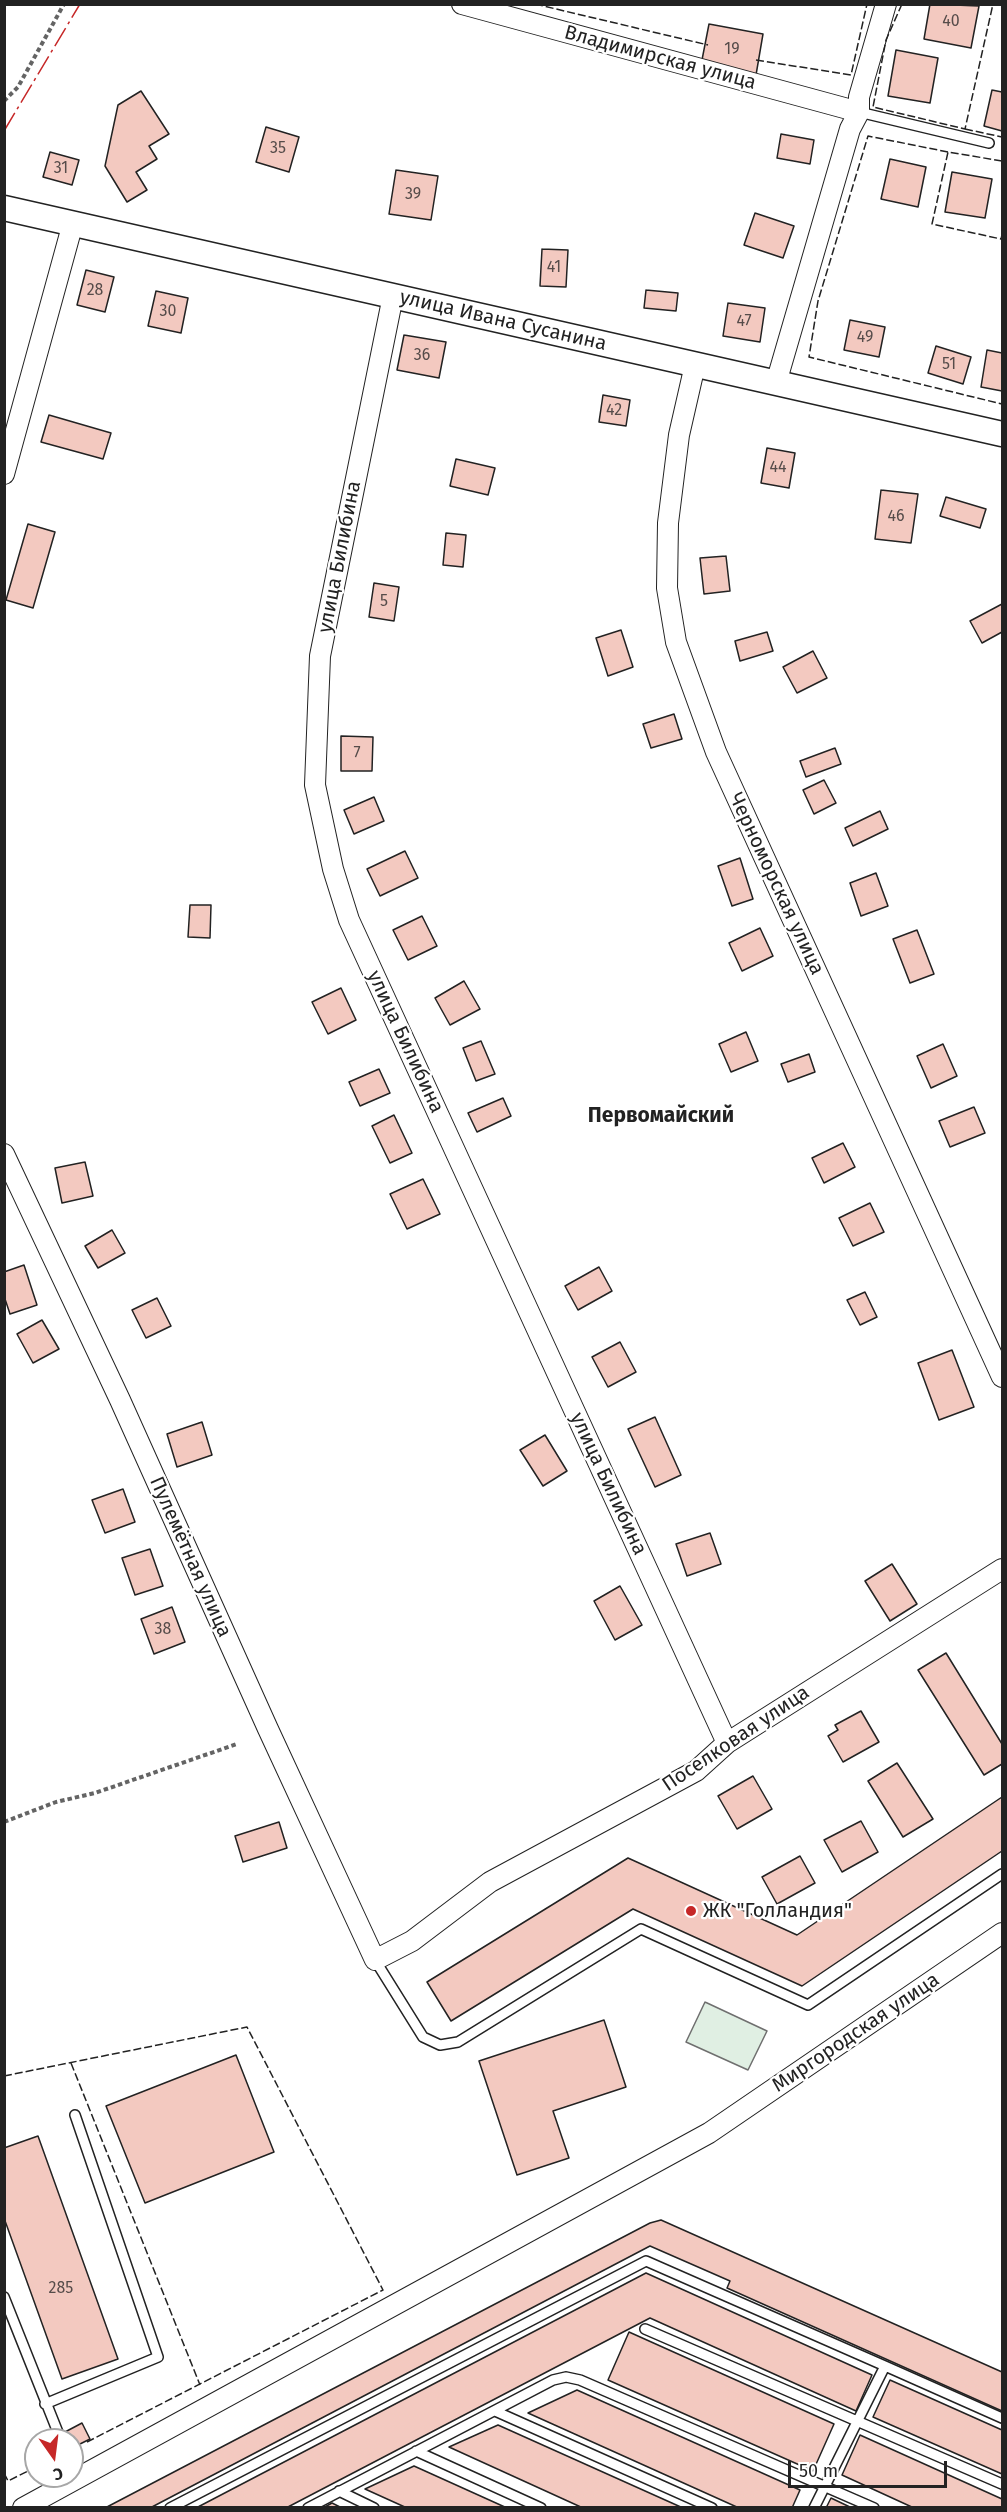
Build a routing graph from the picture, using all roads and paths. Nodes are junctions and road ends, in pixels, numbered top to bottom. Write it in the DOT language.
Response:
graph roads {
  1 [pos="64,4"];
  2 [pos="462,4"];
  3 [pos="886,4"];
  4 [pos="4,101"];
  5 [pos="859,112"];
  6 [pos="989,143"];
  7 [pos="4,208"];
  8 [pos="73,223"];
  9 [pos="393,296"];
  10 [pos="695,365"];
  11 [pos="776,383"];
  12 [pos="1002,434"];
  13 [pos="4,474"];
  14 [pos="4,1154"];
  15 [pos="1002,1377"];
  16 [pos="1002,1569"];
  17 [pos="727,1743"];
  18 [pos="237,1744"];
  19 [pos="4,1822"];
  20 [pos="1002,1874"];
  21 [pos="1002,1933"];
  22 [pos="375,1960"];
  23 [pos="75,2115"];
  24 [pos="4,2297"];
  25 [pos="645,2329"];
  26 [pos="885,2366"];
  27 [pos="45,2404"];
  28 [pos="495,2410"];
  29 [pos="1002,2418"];
  30 [pos="857,2421"];
  31 [pos="56,2428"];
  32 [pos="416,2451"];
  33 [pos="84,2467"];
  34 [pos="1002,2484"];
  35 [pos="825,2486"];
  36 [pos="52,2488"];
  37 [pos="339,2492"];
  38 [pos="23,2508"];
  39 [pos="170,2508"];
  40 [pos="308,2508"];
  41 [pos="374,2508"];
  42 [pos="541,2508"];
  43 [pos="712,2508"];
  44 [pos="814,2508"];
  45 [pos="874,2508"];
  1 -- 4 [label="path"];
  2 -- 5 [label="street, Владимирская улица"];
  3 -- 5 [label="street"];
  5 -- 6 [label="lane"];
  5 -- 11 [label="street"];
  7 -- 8 [label="street, улица Ивана Сусанина"];
  8 -- 9 [label="street, улица Ивана Сусанина"];
  8 -- 13 [label="street"];
  9 -- 10 [label="street, улица Ивана Сусанина"];
  9 -- 17 [label="street, улица Билибина"];
  10 -- 11 [label="street, улица Ивана Сусанина"];
  10 -- 15 [label="street, Черноморская улица"];
  11 -- 12 [label="street, улица Ивана Сусанина"];
  14 -- 22 [label="street, Пулемётная улица"];
  16 -- 17 [label="street, Поселковая улица"];
  17 -- 22 [label="street, Поселковая улица"];
  18 -- 19 [label="path"];
  20 -- 22 [label="lane"];
  21 -- 33 [label="street, Миргородская улица"];
  23 -- 27 [label="lane"];
  24 -- 27 [label="lane"];
  25 -- 30 [label="lane"];
  26 -- 29 [label="lane"];
  26 -- 30 [label="lane"];
  26 -- 39 [label="lane"];
  27 -- 31 [label="lane"];
  28 -- 32 [label="lane"];
  28 -- 35 [label="lane"];
  28 -- 43 [label="lane"];
  30 -- 34 [label="lane"];
  30 -- 35 [label="lane"];
  32 -- 37 [label="lane"];
  32 -- 42 [label="lane"];
  35 -- 44 [label="lane"];
  35 -- 45 [label="lane"];
  36 -- 38 [label="street, Миргородская улица"];
  37 -- 40 [label="lane"];
  37 -- 41 [label="lane"];
}
